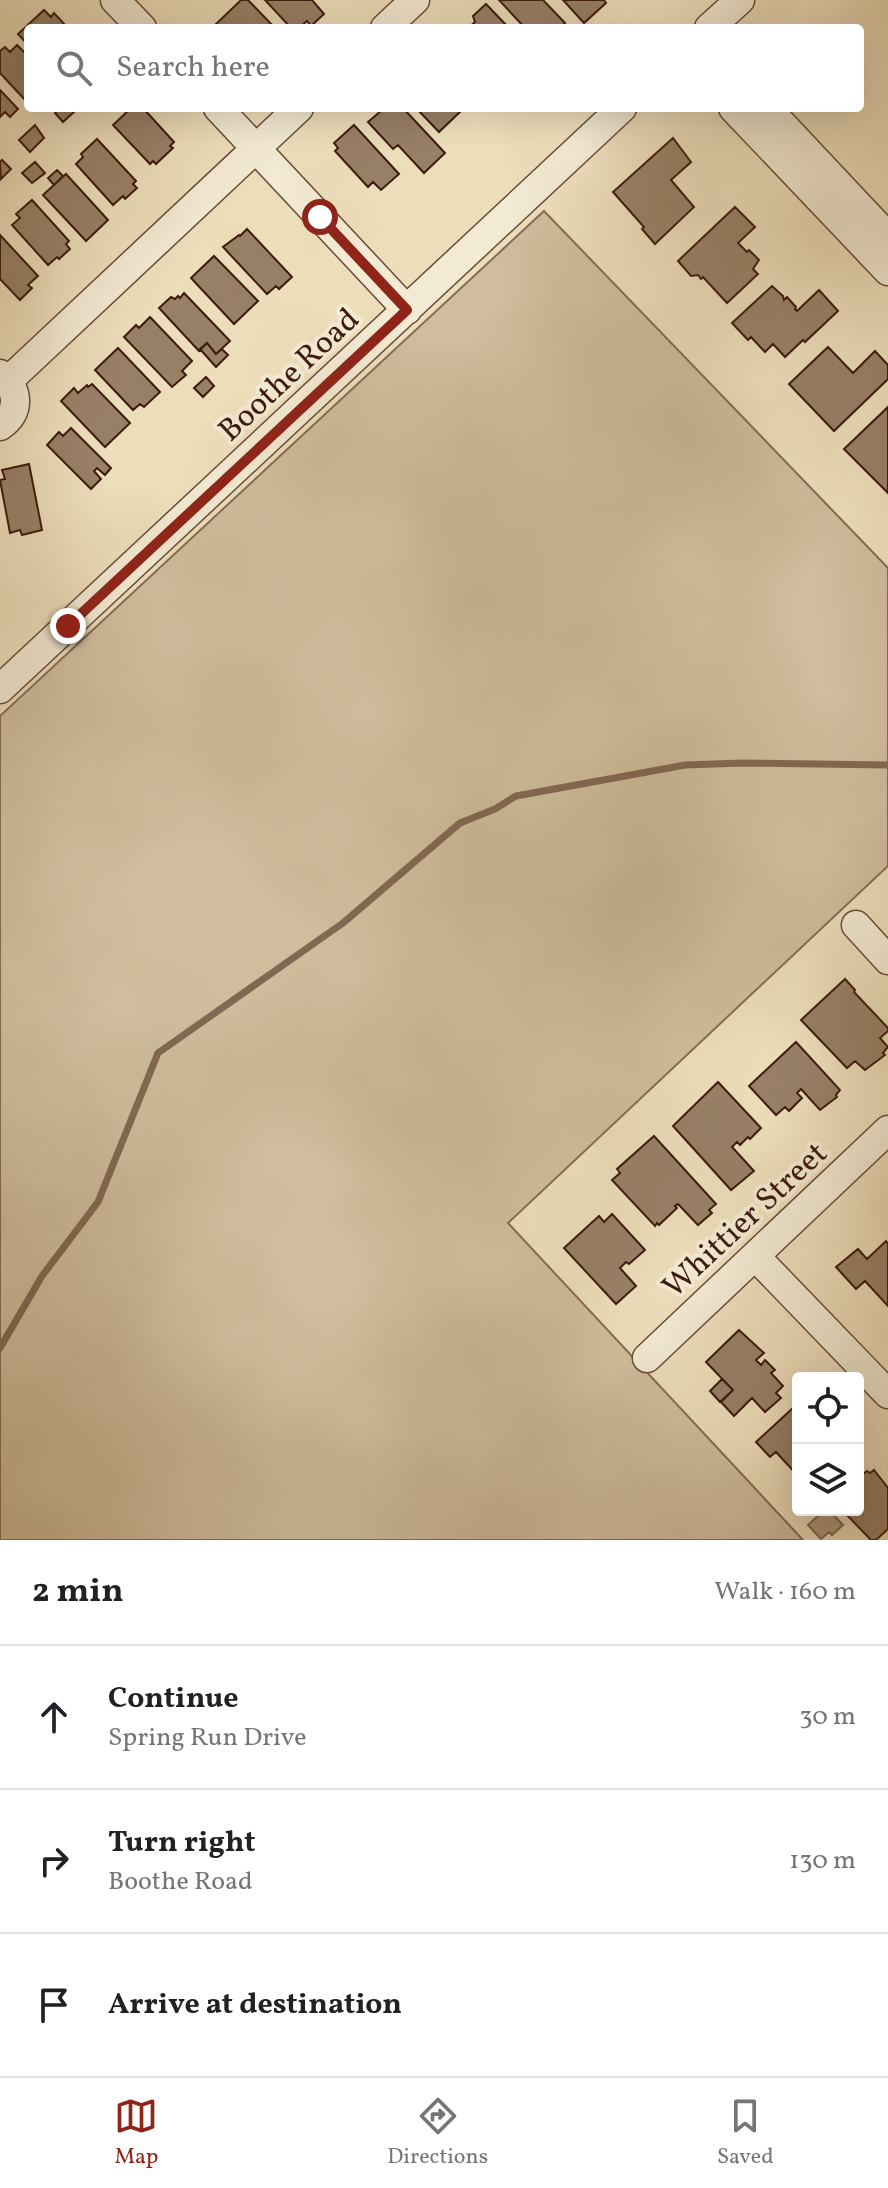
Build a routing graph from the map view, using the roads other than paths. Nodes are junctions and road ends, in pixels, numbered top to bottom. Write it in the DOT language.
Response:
graph roads {
  1 [pos="115,0"];
  2 [pos="415,0"];
  3 [pos="740,0"];
  4 [pos="138,24"];
  5 [pos="389,24"];
  6 [pos="713,24"];
  7 [pos="222,112"];
  8 [pos="295,112"];
  9 [pos="618,112"];
  10 [pos="737,112"];
  11 [pos="771,112"];
  12 [pos="256,148"];
  13 [pos="888,237"];
  14 [pos="888,271"];
  15 [pos="407,310"];
  16 [pos="4,378"];
  17 [pos="0,426"];
  18 [pos="0,689"];
  19 [pos="856,925"];
  20 [pos="888,960"];
  21 [pos="888,1130"];
  22 [pos="755,1256"];
  23 [pos="647,1358"];
  24 [pos="888,1394"];
  1 -- 4 [label="street"];
  2 -- 5 [label="street"];
  3 -- 6 [label="street"];
  7 -- 12 [label="street"];
  8 -- 12 [label="street"];
  9 -- 15 [label="street, Boothe Road"];
  10 -- 14 [label="street"];
  11 -- 13 [label="street"];
  12 -- 15 [label="street"];
  12 -- 16 [label="street"];
  15 -- 18 [label="street, Boothe Road"];
  16 -- 17 [label="street"];
  19 -- 20 [label="street"];
  21 -- 22 [label="street, Whittier Street"];
  22 -- 23 [label="street, Whittier Street"];
  22 -- 24 [label="street"];
}
